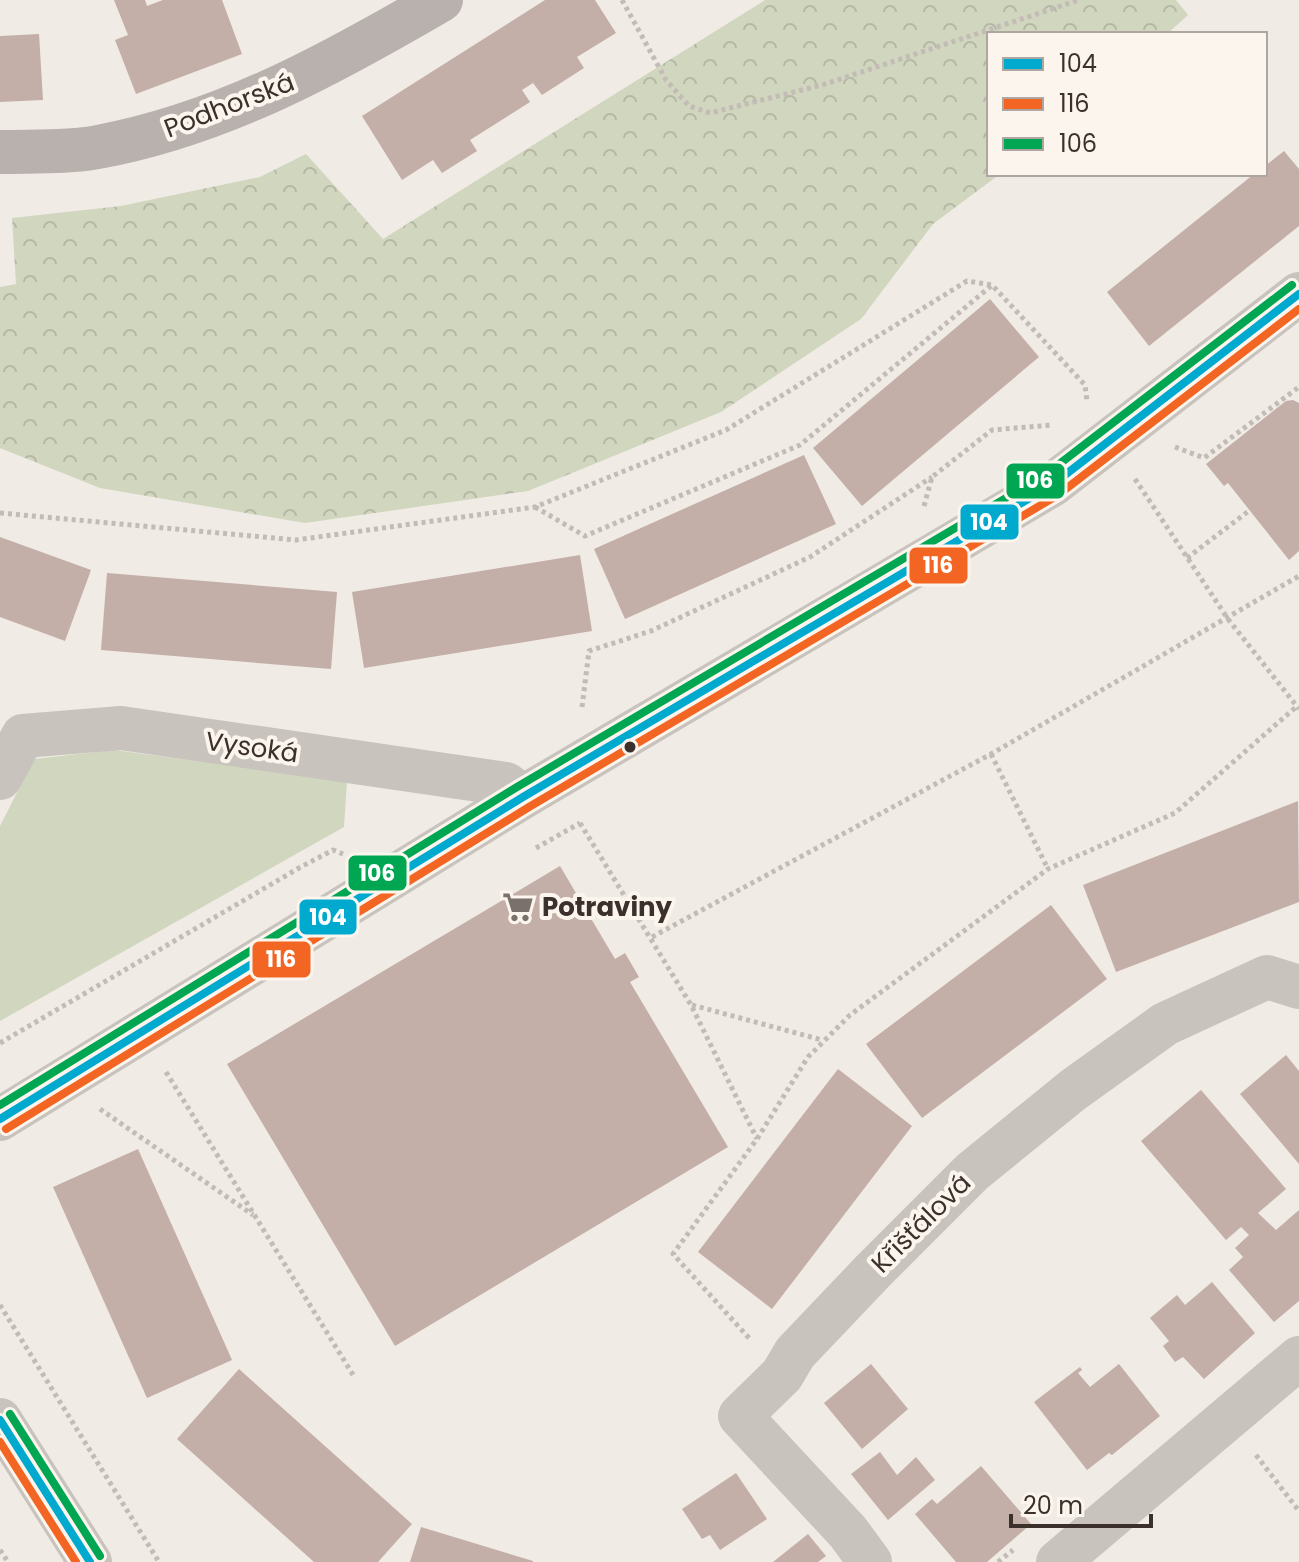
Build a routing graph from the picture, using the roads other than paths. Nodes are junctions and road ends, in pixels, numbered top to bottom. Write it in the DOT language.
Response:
graph roads {
  1 [pos="441,0"];
  2 [pos="0,152"];
  3 [pos="1299,294"];
  4 [pos="0,778"];
  5 [pos="538,788"];
  6 [pos="1299,987"];
  7 [pos="0,1119"];
  8 [pos="1299,1358"];
  9 [pos="0,1420"];
  10 [pos="90,1562"];
  11 [pos="870,1562"];
  12 [pos="1058,1562"];
  1 -- 2 [label="main road, Podhorská"];
  3 -- 5 [label="street"];
  4 -- 5 [label="street, Vysoká"];
  5 -- 7 [label="street"];
  6 -- 11 [label="street, Křišťálová"];
  8 -- 12 [label="street"];
  9 -- 10 [label="street"];
}
